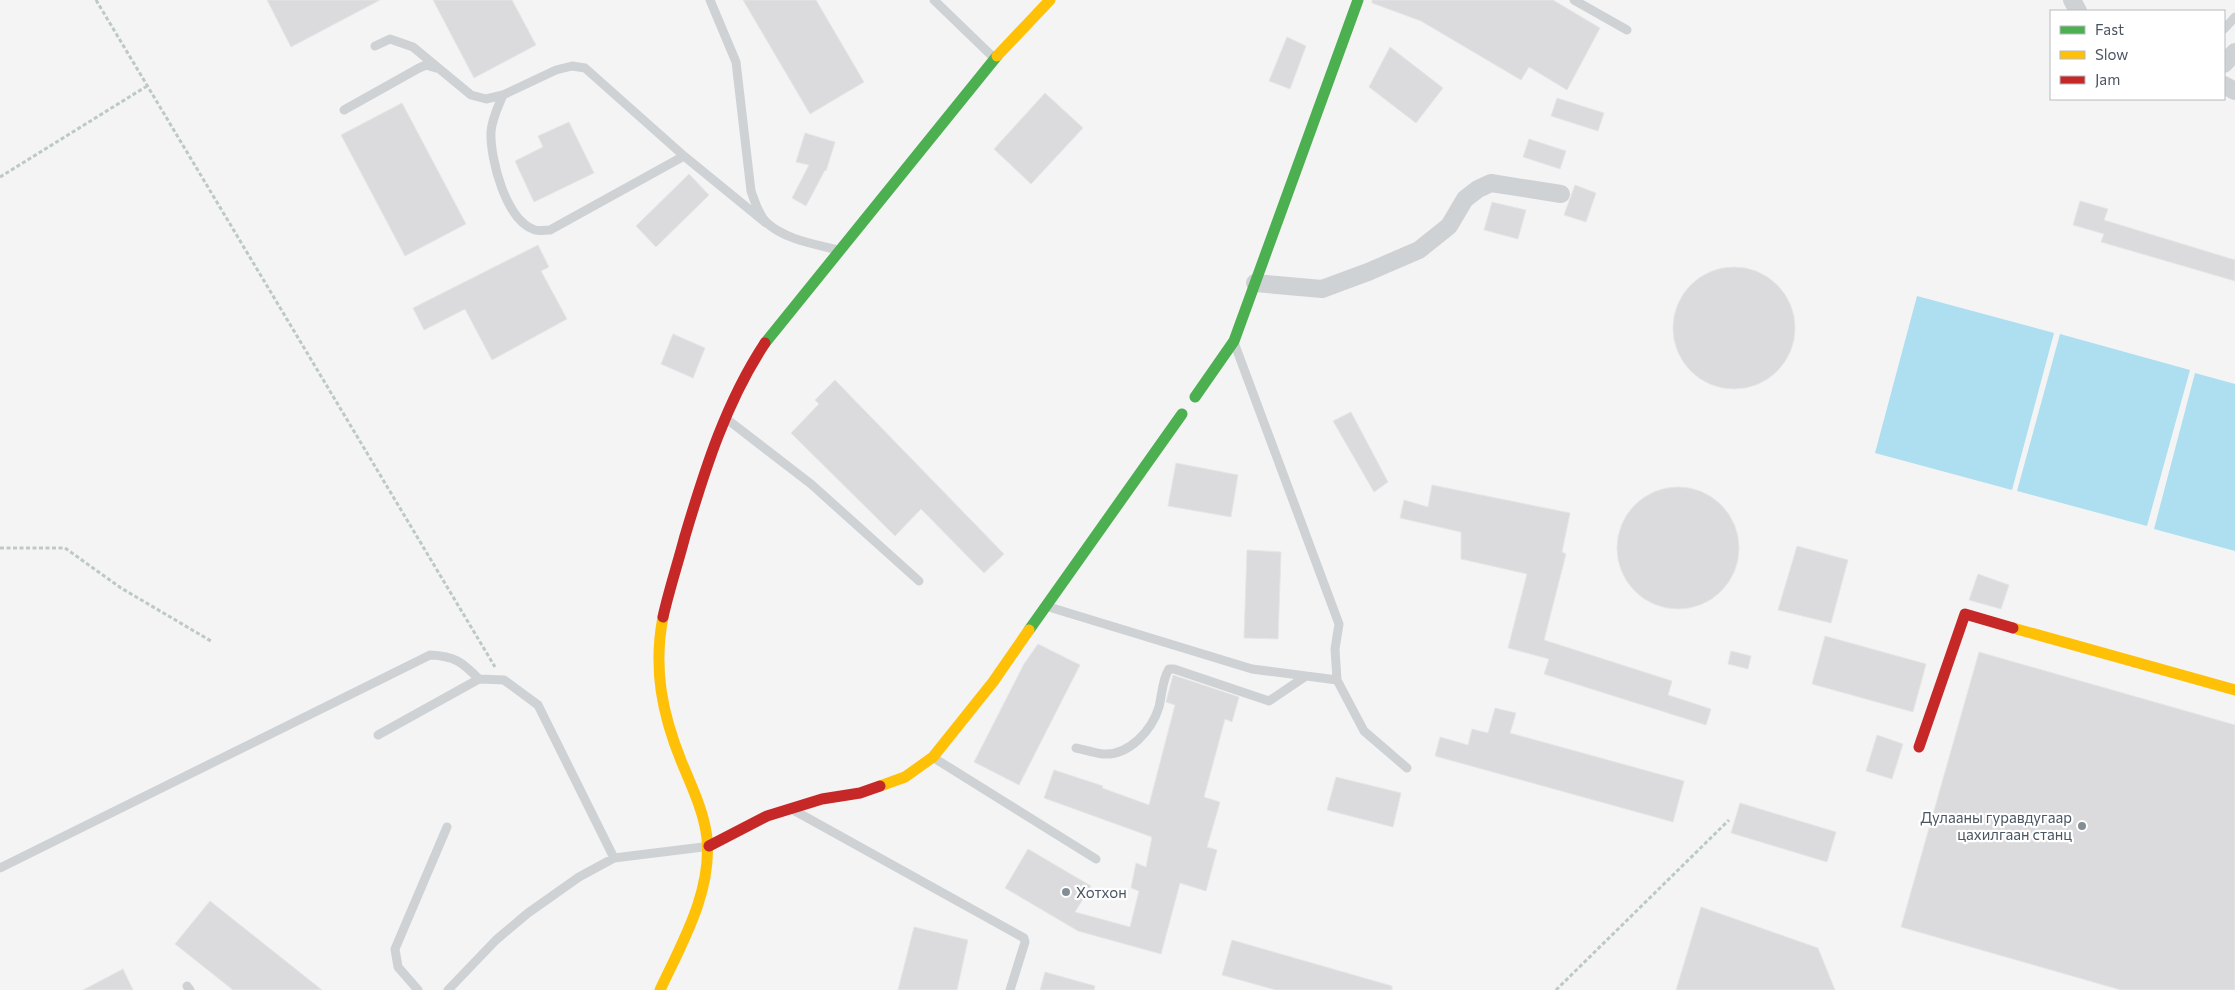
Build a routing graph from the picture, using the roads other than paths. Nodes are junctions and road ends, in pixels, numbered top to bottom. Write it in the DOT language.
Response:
graph roads {
  1 [pos="710,0"];
  2 [pos="934,0"];
  3 [pos="1050,0"];
  4 [pos="1358,0"];
  5 [pos="1574,0"];
  6 [pos="2235,17"];
  7 [pos="2225,28"];
  8 [pos="1627,30"];
  9 [pos="375,46"];
  10 [pos="2235,52"];
  11 [pos="994,59"];
  12 [pos="2225,63"];
  13 [pos="436,68"];
  14 [pos="503,95"];
  15 [pos="344,110"];
  16 [pos="684,156"];
  17 [pos="1561,194"];
  18 [pos="766,223"];
  19 [pos="841,250"];
  20 [pos="1255,283"];
  21 [pos="1234,341"];
  22 [pos="1195,396"];
  23 [pos="1182,414"];
  24 [pos="725,418"];
  25 [pos="919,581"];
  26 [pos="1046,606"];
  27 [pos="1306,676"];
  28 [pos="479,680"];
  29 [pos="1337,680"];
  30 [pos="2235,690"];
  31 [pos="378,735"];
  32 [pos="1919,747"];
  33 [pos="1076,748"];
  34 [pos="933,757"];
  35 [pos="1407,768"];
  36 [pos="791,809"];
  37 [pos="447,827"];
  38 [pos="708,846"];
  39 [pos="614,858"];
  40 [pos="1096,860"];
  41 [pos="0,868"];
  42 [pos="418,990"];
  43 [pos="448,990"];
  44 [pos="660,990"];
  45 [pos="1010,990"];
  1 -- 18 [label="lane"];
  2 -- 11 [label="lane"];
  3 -- 11 [label="street"];
  4 -- 20 [label="street"];
  5 -- 8 [label="lane"];
  6 -- 7 [label="lane"];
  9 -- 13 [label="lane"];
  10 -- 12 [label="street"];
  11 -- 19 [label="street"];
  13 -- 14 [label="lane"];
  13 -- 15 [label="lane"];
  14 -- 16 [label="lane"];
  14 -- 16 [label="lane"];
  16 -- 18 [label="lane"];
  17 -- 20 [label="street"];
  18 -- 19 [label="lane"];
  19 -- 24 [label="street"];
  20 -- 21 [label="street"];
  21 -- 22 [label="street"];
  21 -- 29 [label="lane"];
  23 -- 26 [label="street"];
  24 -- 25 [label="lane"];
  24 -- 38 [label="street"];
  26 -- 27 [label="lane"];
  26 -- 34 [label="street"];
  27 -- 29 [label="lane"];
  27 -- 33 [label="lane"];
  28 -- 31 [label="lane"];
  28 -- 39 [label="lane"];
  28 -- 41 [label="lane"];
  29 -- 35 [label="lane"];
  30 -- 32 [label="street"];
  34 -- 36 [label="street"];
  34 -- 40 [label="lane"];
  36 -- 38 [label="street"];
  36 -- 45 [label="lane"];
  37 -- 42 [label="lane"];
  38 -- 39 [label="lane"];
  38 -- 44 [label="street"];
  39 -- 43 [label="lane"];
}
